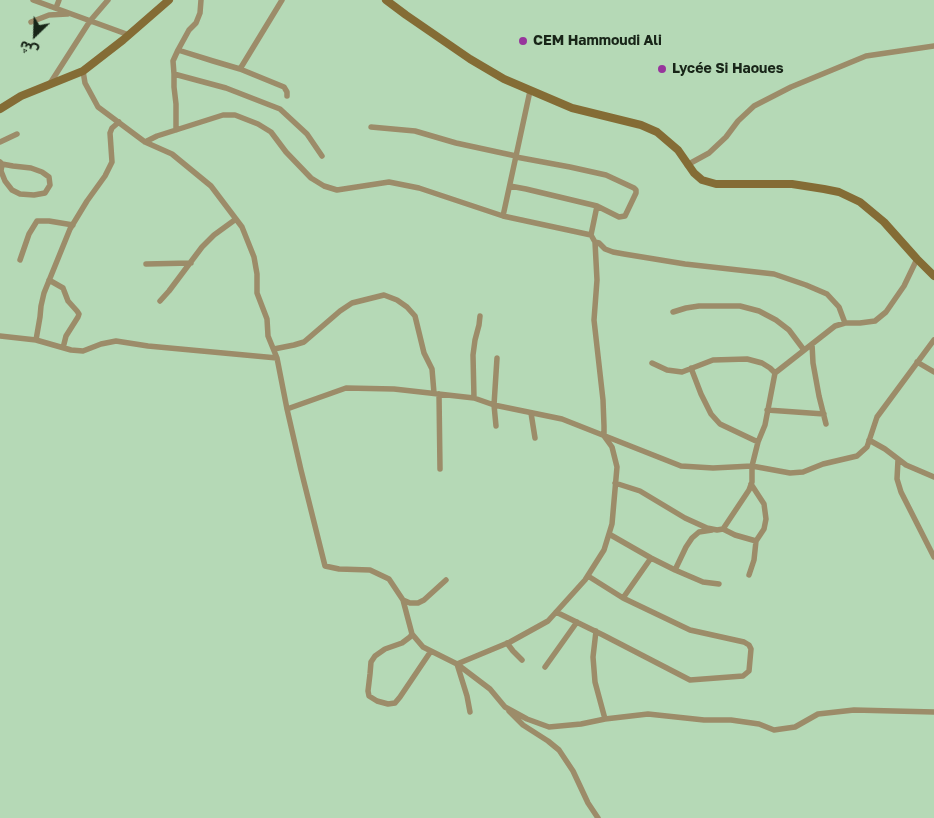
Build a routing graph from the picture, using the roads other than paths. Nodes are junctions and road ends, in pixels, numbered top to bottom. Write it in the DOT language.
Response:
graph roads {
  1 [pos="33,0"];
  2 [pos="59,0"];
  3 [pos="107,0"];
  4 [pos="169,0"];
  5 [pos="201,0"];
  6 [pos="282,0"];
  7 [pos="386,0"];
  8 [pos="56,8"];
  9 [pos="72,14"];
  10 [pos="90,21"];
  11 [pos="31,22"];
  12 [pos="129,35"];
  13 [pos="934,46"];
  14 [pos="178,50"];
  15 [pos="240,68"];
  16 [pos="83,71"];
  17 [pos="174,74"];
  18 [pos="49,85"];
  19 [pos="530,91"];
  20 [pos="288,96"];
  21 [pos="0,109"];
  22 [pos="119,122"];
  23 [pos="371,127"];
  24 [pos="176,130"];
  25 [pos="16,134"];
  26 [pos="0,142"];
  27 [pos="145,142"];
  28 [pos="322,156"];
  29 [pos="516,156"];
  30 [pos="1,163"];
  31 [pos="687,164"];
  32 [pos="510,186"];
  33 [pos="597,206"];
  34 [pos="503,216"];
  35 [pos="236,219"];
  36 [pos="73,225"];
  37 [pos="591,235"];
  38 [pos="595,242"];
  39 [pos="20,260"];
  40 [pos="916,260"];
  41 [pos="190,263"];
  42 [pos="146,264"];
  43 [pos="934,276"];
  44 [pos="49,280"];
  45 [pos="160,301"];
  46 [pos="673,312"];
  47 [pos="480,316"];
  48 [pos="846,323"];
  49 [pos="0,336"];
  50 [pos="36,340"];
  51 [pos="934,340"];
  52 [pos="812,344"];
  53 [pos="63,348"];
  54 [pos="274,349"];
  55 [pos="804,350"];
  56 [pos="277,358"];
  57 [pos="497,358"];
  58 [pos="917,362"];
  59 [pos="652,363"];
  60 [pos="691,368"];
  61 [pos="934,372"];
  62 [pos="775,373"];
  63 [pos="437,393"];
  64 [pos="474,398"];
  65 [pos="494,405"];
  66 [pos="287,409"];
  67 [pos="767,410"];
  68 [pos="531,413"];
  69 [pos="824,414"];
  70 [pos="826,424"];
  71 [pos="496,426"];
  72 [pos="604,436"];
  73 [pos="535,438"];
  74 [pos="869,440"];
  75 [pos="758,442"];
  76 [pos="898,460"];
  77 [pos="752,466"];
  78 [pos="440,469"];
  79 [pos="934,477"];
  80 [pos="615,483"];
  81 [pos="751,484"];
  82 [pos="723,529"];
  83 [pos="714,530"];
  84 [pos="609,534"];
  85 [pos="756,541"];
  86 [pos="931,545"];
  87 [pos="934,557"];
  88 [pos="652,558"];
  89 [pos="675,570"];
  90 [pos="749,575"];
  91 [pos="588,576"];
  92 [pos="446,580"];
  93 [pos="719,584"];
  94 [pos="623,598"];
  95 [pos="403,600"];
  96 [pos="556,612"];
  97 [pos="577,622"];
  98 [pos="596,631"];
  99 [pos="412,634"];
  100 [pos="508,643"];
  101 [pos="431,651"];
  102 [pos="522,660"];
  103 [pos="457,664"];
  104 [pos="545,667"];
  105 [pos="506,707"];
  106 [pos="470,712"];
  107 [pos="934,712"];
  108 [pos="605,719"];
  109 [pos="598,818"];
  1 -- 8 [label="street"];
  2 -- 8 [label="street"];
  3 -- 10 [label="street"];
  4 -- 12 [label="main road"];
  5 -- 14 [label="street"];
  6 -- 15 [label="street"];
  7 -- 19 [label="main road"];
  8 -- 9 [label="street"];
  9 -- 10 [label="street"];
  9 -- 11 [label="street"];
  10 -- 12 [label="street"];
  10 -- 18 [label="street"];
  12 -- 16 [label="main road"];
  13 -- 31 [label="street"];
  14 -- 15 [label="street"];
  14 -- 17 [label="street"];
  15 -- 20 [label="street"];
  16 -- 18 [label="main road"];
  16 -- 22 [label="street"];
  17 -- 24 [label="street"];
  17 -- 28 [label="street"];
  18 -- 21 [label="main road"];
  19 -- 29 [label="street"];
  19 -- 31 [label="main road"];
  22 -- 27 [label="street"];
  22 -- 36 [label="street"];
  23 -- 29 [label="street"];
  24 -- 27 [label="street"];
  24 -- 34 [label="street"];
  25 -- 26 [label="street"];
  27 -- 35 [label="street"];
  29 -- 32 [label="street"];
  29 -- 33 [label="street"];
  30 -- 30 [label="street"];
  31 -- 40 [label="main road"];
  32 -- 33 [label="street"];
  32 -- 34 [label="street"];
  33 -- 37 [label="street"];
  34 -- 37 [label="street"];
  35 -- 41 [label="street"];
  35 -- 54 [label="street"];
  36 -- 39 [label="street"];
  36 -- 44 [label="street"];
  37 -- 38 [label="street"];
  38 -- 48 [label="street"];
  38 -- 72 [label="street"];
  40 -- 43 [label="main road"];
  40 -- 48 [label="street"];
  41 -- 42 [label="street"];
  41 -- 45 [label="street"];
  44 -- 50 [label="street"];
  44 -- 53 [label="street"];
  46 -- 55 [label="street"];
  47 -- 64 [label="street"];
  48 -- 52 [label="street"];
  49 -- 50 [label="street"];
  50 -- 53 [label="street"];
  51 -- 58 [label="street"];
  52 -- 55 [label="street"];
  52 -- 69 [label="street"];
  53 -- 56 [label="street"];
  54 -- 56 [label="street"];
  54 -- 63 [label="street"];
  55 -- 62 [label="street"];
  56 -- 66 [label="street"];
  57 -- 65 [label="street"];
  58 -- 61 [label="street"];
  58 -- 74 [label="street"];
  59 -- 60 [label="street"];
  60 -- 62 [label="street"];
  60 -- 75 [label="street"];
  62 -- 67 [label="street"];
  63 -- 64 [label="street"];
  63 -- 66 [label="street"];
  63 -- 78 [label="street"];
  64 -- 65 [label="street"];
  65 -- 68 [label="street"];
  65 -- 71 [label="street"];
  66 -- 95 [label="street"];
  67 -- 69 [label="street"];
  67 -- 75 [label="street"];
  68 -- 72 [label="street"];
  68 -- 73 [label="street"];
  69 -- 70 [label="street"];
  72 -- 77 [label="street"];
  72 -- 80 [label="street"];
  74 -- 76 [label="street"];
  74 -- 77 [label="street"];
  75 -- 77 [label="street"];
  76 -- 79 [label="street"];
  76 -- 86 [label="street"];
  77 -- 81 [label="street"];
  80 -- 83 [label="street"];
  80 -- 84 [label="street"];
  81 -- 82 [label="street"];
  81 -- 85 [label="street"];
  82 -- 83 [label="street"];
  82 -- 85 [label="street"];
  83 -- 89 [label="street"];
  84 -- 88 [label="street"];
  84 -- 91 [label="street"];
  85 -- 90 [label="street"];
  86 -- 87 [label="street"];
  88 -- 89 [label="street"];
  88 -- 94 [label="street"];
  89 -- 93 [label="street"];
  91 -- 94 [label="street"];
  91 -- 96 [label="street"];
  92 -- 95 [label="street"];
  94 -- 98 [label="street"];
  95 -- 99 [label="street"];
  96 -- 97 [label="street"];
  96 -- 100 [label="street"];
  97 -- 98 [label="street"];
  97 -- 104 [label="street"];
  98 -- 108 [label="street"];
  99 -- 101 [label="street"];
  99 -- 101 [label="street"];
  100 -- 102 [label="street"];
  100 -- 103 [label="street"];
  101 -- 103 [label="street"];
  103 -- 105 [label="street"];
  103 -- 106 [label="street"];
  105 -- 108 [label="street"];
  105 -- 109 [label="street"];
  107 -- 108 [label="street"];
}
